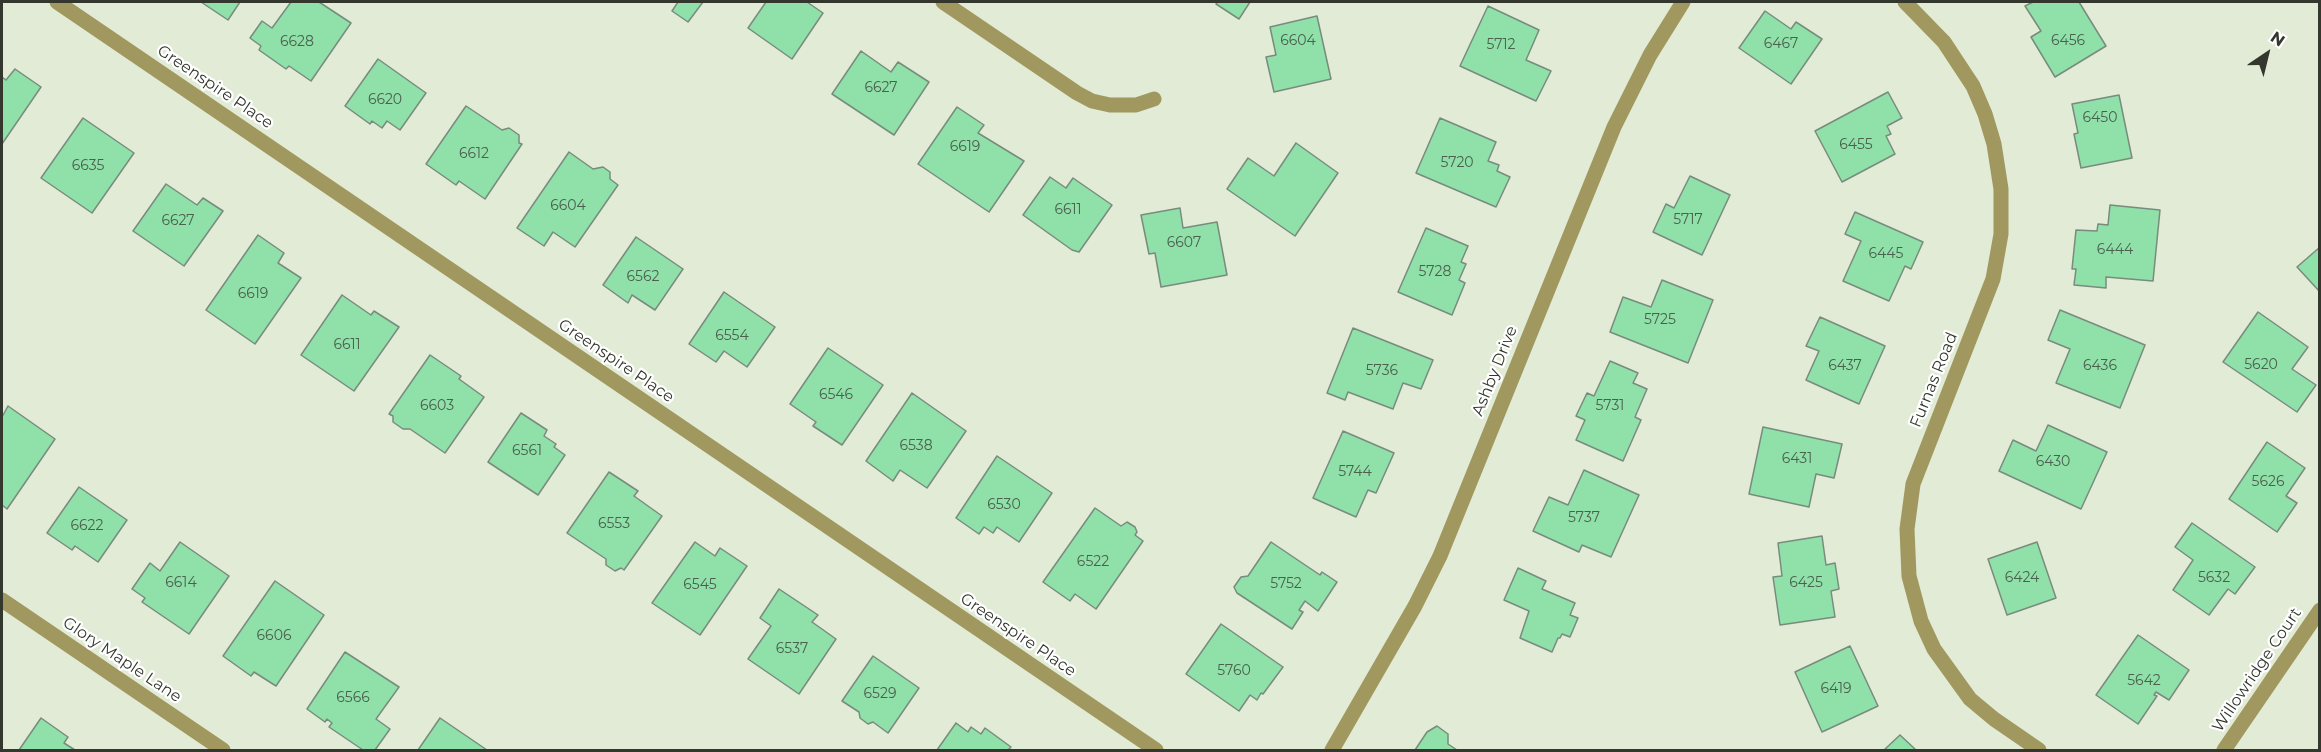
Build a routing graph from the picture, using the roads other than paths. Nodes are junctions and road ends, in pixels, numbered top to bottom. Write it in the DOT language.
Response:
graph roads {
  1 [pos="57,2"];
  2 [pos="943,2"];
  3 [pos="1683,2"];
  4 [pos="1905,2"];
  5 [pos="1154,99"];
  6 [pos="2,600"];
  7 [pos="2319,610"];
  8 [pos="223,750"];
  9 [pos="1156,750"];
  10 [pos="1332,750"];
  11 [pos="2039,750"];
  12 [pos="2224,750"];
  1 -- 9 [label="street, Greenspire Place"];
  2 -- 5 [label="street"];
  3 -- 10 [label="street, Ashby Drive"];
  4 -- 11 [label="street, Furnas Road"];
  6 -- 8 [label="street, Glory Maple Lane"];
  7 -- 12 [label="street, Willowridge Court"];
}
